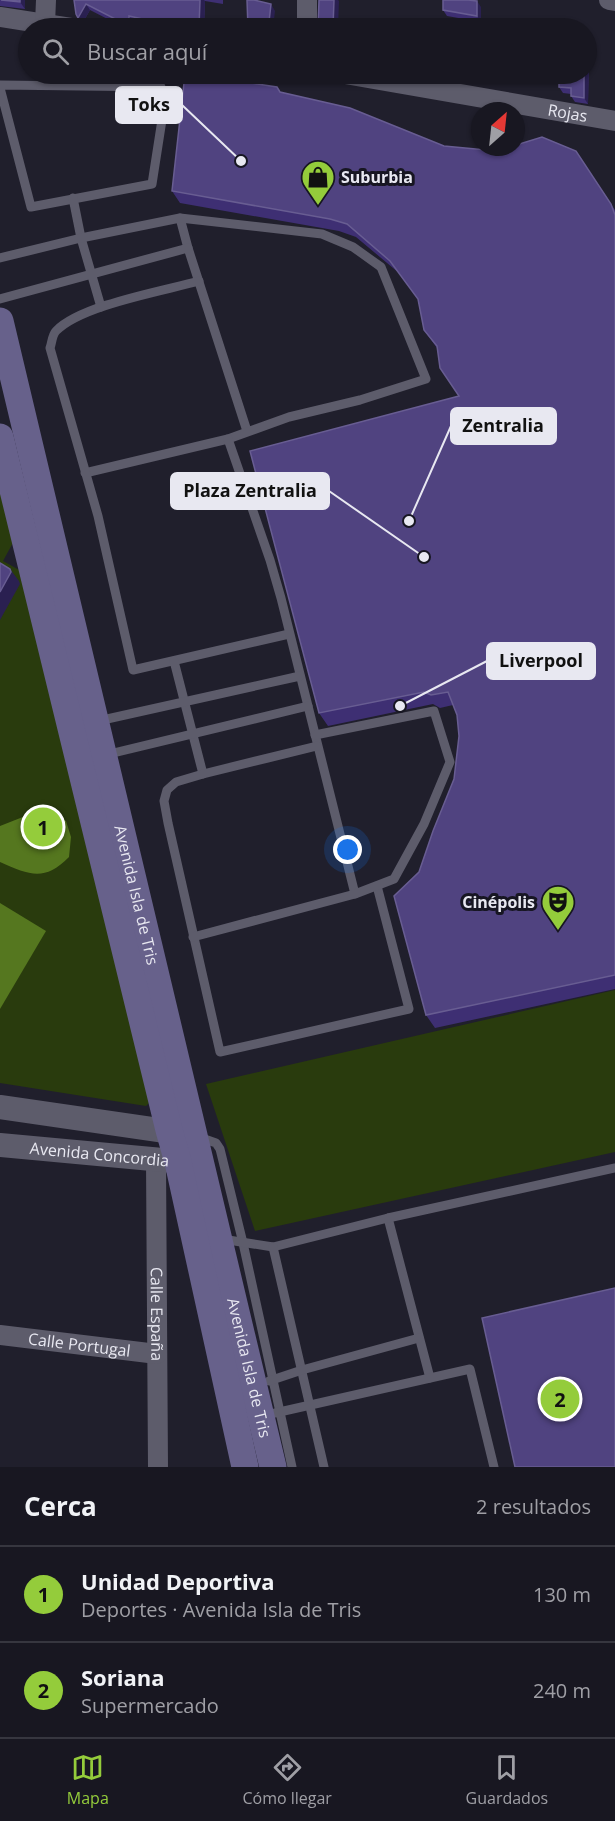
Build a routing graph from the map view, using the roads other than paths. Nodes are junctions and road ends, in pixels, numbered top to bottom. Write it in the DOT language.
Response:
graph roads {
  1 [pos="46,0"];
  2 [pos="307,0"];
  3 [pos="609,0"];
  4 [pos="615,1"];
  5 [pos="0,17"];
  6 [pos="45,18"];
  7 [pos="307,18"];
  8 [pos="18,20"];
  9 [pos="401,84"];
  10 [pos="0,87"];
  11 [pos="615,122"];
  12 [pos="73,198"];
  13 [pos="180,218"];
  14 [pos="81,238"];
  15 [pos="188,248"];
  16 [pos="0,258"];
  17 [pos="91,275"];
  18 [pos="199,281"];
  19 [pos="0,299"];
  20 [pos="101,307"];
  21 [pos="0,321"];
  22 [pos="247,431"];
  23 [pos="0,437"];
  24 [pos="228,439"];
  25 [pos="85,472"];
  26 [pos="289,634"];
  27 [pos="174,661"];
  28 [pos="300,676"];
  29 [pos="185,702"];
  30 [pos="308,706"];
  31 [pos="95,722"];
  32 [pos="193,734"];
  33 [pos="315,735"];
  34 [pos="317,746"];
  35 [pos="103,755"];
  36 [pos="203,774"];
  37 [pos="376,886"];
  38 [pos="355,894"];
  39 [pos="193,937"];
  40 [pos="0,1107"];
  41 [pos="182,1133"];
  42 [pos="0,1144"];
  43 [pos="178,1162"];
  44 [pos="615,1168"];
  45 [pos="388,1218"];
  46 [pos="231,1241"];
  47 [pos="273,1246"];
  48 [pos="0,1335"];
  49 [pos="419,1338"];
  50 [pos="157,1354"];
  51 [pos="302,1370"];
  52 [pos="429,1378"];
  53 [pos="248,1387"];
  54 [pos="310,1405"];
  55 [pos="254,1417"];
  56 [pos="158,1467"];
  57 [pos="245,1467"];
  58 [pos="273,1467"];
  59 [pos="292,1467"];
  60 [pos="324,1467"];
  61 [pos="494,1467"];
  1 -- 6 [label="street"];
  2 -- 7 [label="street"];
  3 -- 4 [label="street"];
  5 -- 8 [label="street"];
  9 -- 11 [label="street, Rojas"];
  10 -- 12 [label="lane"];
  10 -- 12 [label="lane"];
  12 -- 14 [label="lane"];
  13 -- 14 [label="lane"];
  13 -- 15 [label="lane"];
  13 -- 22 [label="lane"];
  14 -- 16 [label="lane"];
  14 -- 17 [label="lane"];
  15 -- 17 [label="lane"];
  15 -- 18 [label="lane"];
  17 -- 19 [label="lane"];
  17 -- 20 [label="lane"];
  18 -- 20 [label="lane"];
  18 -- 22 [label="lane"];
  20 -- 25 [label="lane"];
  21 -- 31 [label="main road, Avenida Isla de Tris"];
  22 -- 24 [label="lane"];
  23 -- 41 [label="main road, Avenida Isla de Tris"];
  24 -- 25 [label="lane"];
  24 -- 26 [label="lane"];
  25 -- 27 [label="lane"];
  26 -- 27 [label="lane"];
  26 -- 28 [label="lane"];
  27 -- 29 [label="lane"];
  28 -- 29 [label="lane"];
  28 -- 30 [label="lane"];
  29 -- 31 [label="lane"];
  29 -- 32 [label="lane"];
  30 -- 32 [label="lane"];
  30 -- 33 [label="lane"];
  31 -- 35 [label="main road, Avenida Isla de Tris"];
  32 -- 35 [label="lane"];
  32 -- 36 [label="lane"];
  33 -- 34 [label="lane"];
  33 -- 37 [label="lane"];
  34 -- 36 [label="lane"];
  34 -- 38 [label="lane"];
  35 -- 41 [label="main road, Avenida Isla de Tris"];
  36 -- 39 [label="lane"];
  37 -- 38 [label="lane"];
  37 -- 39 [label="lane"];
  38 -- 39 [label="lane"];
  40 -- 41 [label="street, Avenida Concordia"];
  41 -- 43 [label="main road, Avenida Isla de Tris"];
  41 -- 46 [label="lane"];
  42 -- 43 [label="street, Avenida Concordia"];
  43 -- 46 [label="main road, Avenida Isla de Tris"];
  43 -- 50 [label="street, Calle España"];
  43 -- 53 [label="main road, Avenida Isla de Tris"];
  44 -- 45 [label="lane"];
  45 -- 47 [label="lane"];
  45 -- 49 [label="lane"];
  46 -- 47 [label="lane"];
  46 -- 53 [label="main road, Avenida Isla de Tris"];
  47 -- 51 [label="lane"];
  48 -- 50 [label="street, Calle Portugal"];
  49 -- 51 [label="lane"];
  49 -- 52 [label="lane"];
  50 -- 56 [label="street, Calle España"];
  51 -- 53 [label="lane"];
  51 -- 54 [label="lane"];
  52 -- 54 [label="lane"];
  52 -- 61 [label="lane"];
  53 -- 55 [label="main road, Avenida Isla de Tris"];
  54 -- 55 [label="lane"];
  54 -- 60 [label="lane"];
  55 -- 57 [label="main road, Avenida Isla de Tris"];
  55 -- 58 [label="main road, Avenida Isla de Tris"];
  55 -- 59 [label="lane"];
}
